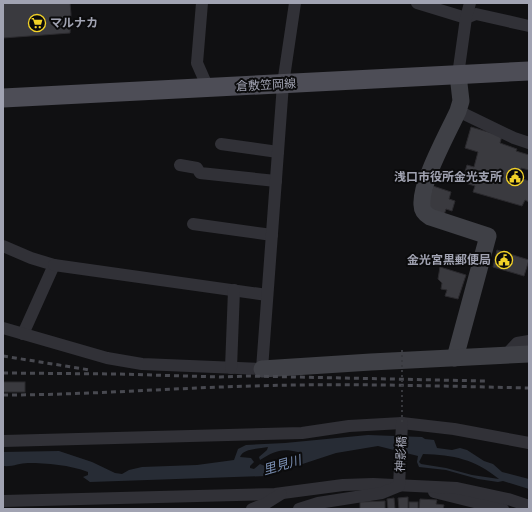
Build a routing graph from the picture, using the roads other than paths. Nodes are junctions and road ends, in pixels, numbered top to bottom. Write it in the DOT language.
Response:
graph roads {
  1 [pos="202,3"];
  2 [pos="295,3"];
  3 [pos="417,3"];
  4 [pos="470,3"];
  5 [pos="466,18"];
  6 [pos="529,26"];
  7 [pos="529,71"];
  8 [pos="458,75"];
  9 [pos="283,84"];
  10 [pos="208,88"];
  11 [pos="3,98"];
  12 [pos="458,110"];
  13 [pos="529,143"];
  14 [pos="221,144"];
  15 [pos="278,152"];
  16 [pos="180,165"];
  17 [pos="276,181"];
  18 [pos="193,224"];
  19 [pos="272,234"];
  20 [pos="3,246"];
  21 [pos="54,265"];
  22 [pos="234,290"];
  23 [pos="267,295"];
  24 [pos="3,328"];
  25 [pos="23,334"];
  26 [pos="529,341"];
  27 [pos="529,354"];
  28 [pos="506,355"];
  29 [pos="455,358"];
  30 [pos="231,368"];
  31 [pos="262,369"];
  32 [pos="402,422"];
  33 [pos="3,441"];
  34 [pos="529,444"];
  35 [pos="399,486"];
  36 [pos="414,486"];
  37 [pos="284,492"];
  38 [pos="3,501"];
  39 [pos="40,501"];
  40 [pos="318,506"];
  41 [pos="529,506"];
  42 [pos="51,509"];
  43 [pos="59,509"];
  44 [pos="252,509"];
  45 [pos="299,509"];
  46 [pos="503,509"];
  1 -- 10 [label="street"];
  2 -- 9 [label="street"];
  3 -- 5 [label="street"];
  4 -- 5 [label="street"];
  5 -- 6 [label="street"];
  5 -- 8 [label="street"];
  7 -- 8 [label="main road, 倉敷笠岡線"];
  8 -- 9 [label="main road, 倉敷笠岡線"];
  8 -- 12 [label="street"];
  9 -- 10 [label="main road, 倉敷笠岡線"];
  9 -- 15 [label="street"];
  10 -- 11 [label="main road, 倉敷笠岡線"];
  12 -- 13 [label="street"];
  12 -- 29 [label="street"];
  14 -- 15 [label="street"];
  15 -- 17 [label="street"];
  16 -- 17 [label="street"];
  17 -- 19 [label="street"];
  18 -- 19 [label="street"];
  19 -- 23 [label="street"];
  20 -- 21 [label="street"];
  21 -- 22 [label="street"];
  21 -- 25 [label="street"];
  22 -- 23 [label="street"];
  22 -- 30 [label="street"];
  23 -- 31 [label="street"];
  24 -- 25 [label="street"];
  25 -- 30 [label="street"];
  26 -- 28 [label="street"];
  27 -- 28 [label="street"];
  28 -- 29 [label="street"];
  29 -- 31 [label="street"];
  30 -- 31 [label="street"];
  32 -- 33 [label="street"];
  32 -- 34 [label="street"];
  32 -- 35 [label="street, 神影橋"];
  35 -- 36 [label="street"];
  35 -- 37 [label="street"];
  35 -- 40 [label="street"];
  36 -- 41 [label="street"];
  36 -- 46 [label="street"];
  37 -- 39 [label="street"];
  37 -- 44 [label="street"];
  38 -- 39 [label="street"];
  39 -- 42 [label="street"];
  39 -- 43 [label="street"];
  40 -- 45 [label="street"];
}
